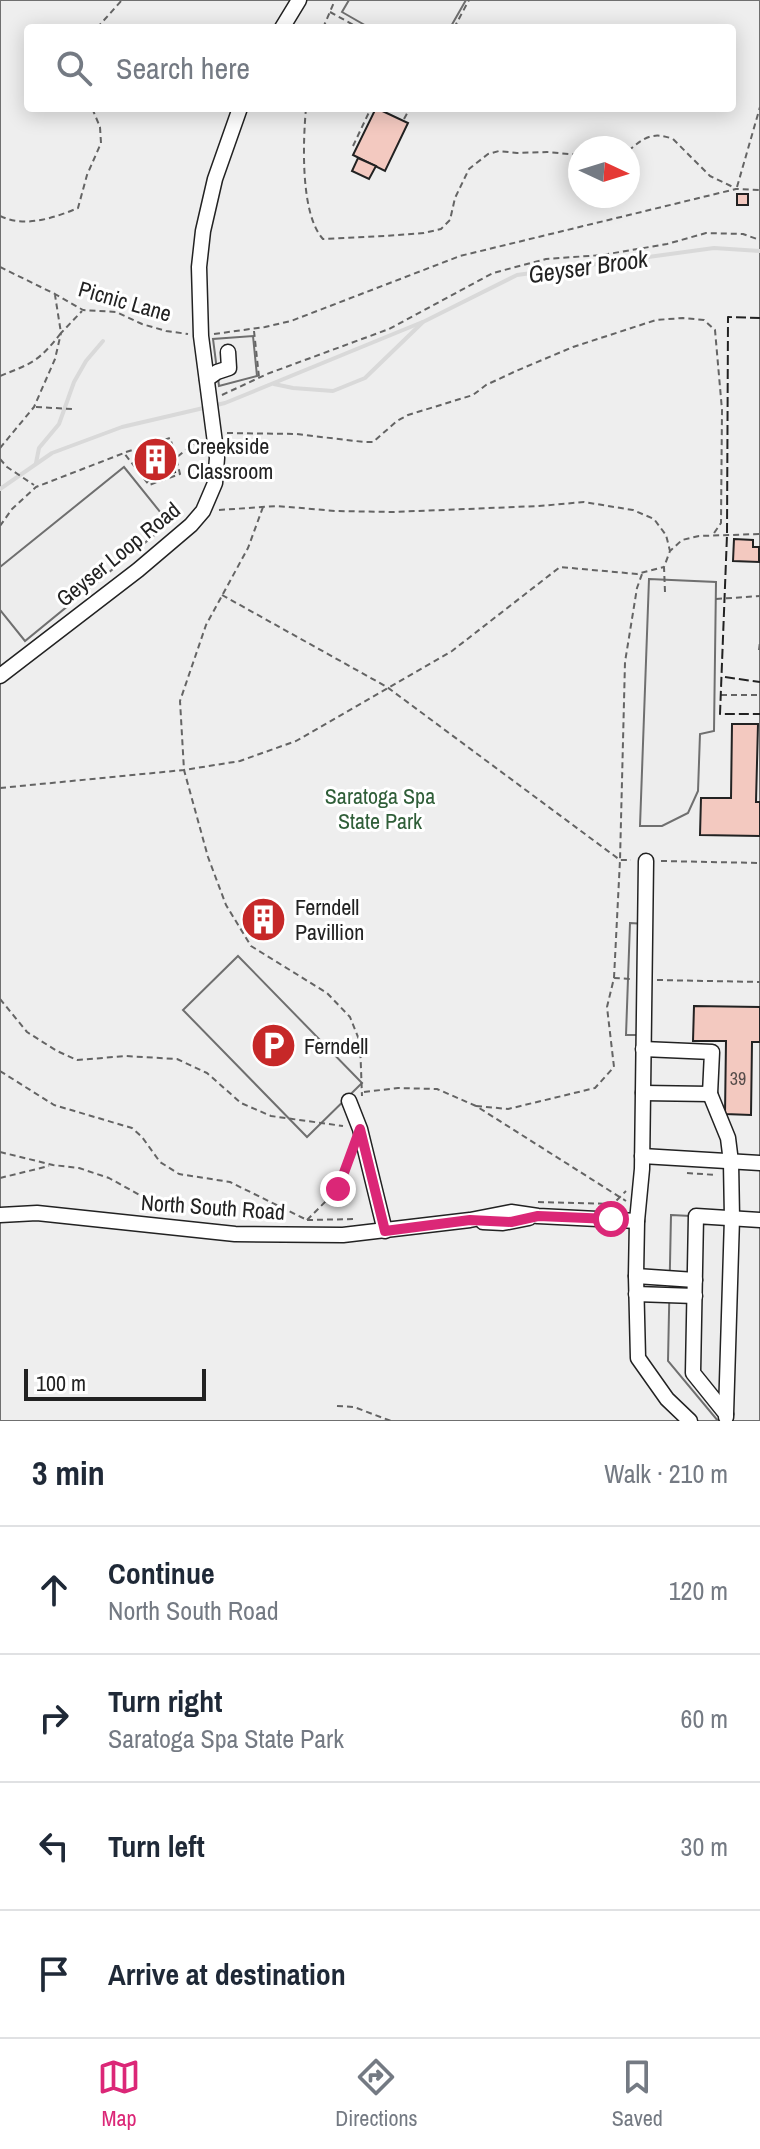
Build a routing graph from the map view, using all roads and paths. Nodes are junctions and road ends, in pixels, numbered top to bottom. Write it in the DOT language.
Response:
graph roads {
  1 [pos="122,0"];
  2 [pos="299,0"];
  3 [pos="335,0"];
  4 [pos="469,0"];
  5 [pos="330,12"];
  6 [pos="101,24"];
  7 [pos="284,24"];
  8 [pos="325,24"];
  9 [pos="355,24"];
  10 [pos="456,24"];
  11 [pos="760,107"];
  12 [pos="94,112"];
  13 [pos="239,112"];
  14 [pos="306,112"];
  15 [pos="369,112"];
  16 [pos="408,112"];
  17 [pos="404,119"];
  18 [pos="640,140"];
  19 [pos="353,146"];
  20 [pos="568,154"];
  21 [pos="736,189"];
  22 [pos="760,190"];
  23 [pos="0,216"];
  24 [pos="760,240"];
  25 [pos="0,267"];
  26 [pos="55,294"];
  27 [pos="83,310"];
  28 [pos="254,329"];
  29 [pos="61,333"];
  30 [pos="201,336"];
  31 [pos="228,352"];
  32 [pos="0,376"];
  33 [pos="259,378"];
  34 [pos="207,379"];
  35 [pos="210,398"];
  36 [pos="34,407"];
  37 [pos="72,409"];
  38 [pos="215,431"];
  39 [pos="0,448"];
  40 [pos="124,453"];
  41 [pos="176,458"];
  42 [pos="0,459"];
  43 [pos="36,487"];
  44 [pos="263,507"];
  45 [pos="203,511"];
  46 [pos="0,526"];
  47 [pos="157,533"];
  48 [pos="760,534"];
  49 [pos="712,536"];
  50 [pos="166,546"];
  51 [pos="670,551"];
  52 [pos="664,567"];
  53 [pos="643,573"];
  54 [pos="665,592"];
  55 [pos="222,595"];
  56 [pos="760,596"];
  57 [pos="716,599"];
  58 [pos="760,642"];
  59 [pos="759,650"];
  60 [pos="0,676"];
  61 [pos="387,687"];
  62 [pos="721,695"];
  63 [pos="760,695"];
  64 [pos="184,770"];
  65 [pos="0,788"];
  66 [pos="620,860"];
  67 [pos="645,861"];
  68 [pos="760,863"];
  69 [pos="614,978"];
  70 [pos="644,980"];
  71 [pos="760,982"];
  72 [pos="0,999"];
  73 [pos="643,1049"];
  74 [pos="0,1071"];
  75 [pos="643,1093"];
  76 [pos="710,1094"];
  77 [pos="349,1101"];
  78 [pos="476,1106"];
  79 [pos="360,1129"];
  80 [pos="0,1152"];
  81 [pos="642,1156"];
  82 [pos="760,1163"];
  83 [pos="53,1165"];
  84 [pos="731,1169"];
  85 [pos="689,1173"];
  86 [pos="0,1178"];
  87 [pos="0,1215"];
  88 [pos="179,1217"];
  89 [pos="732,1218"];
  90 [pos="760,1220"];
  91 [pos="637,1221"];
  92 [pos="385,1231"];
  93 [pos="636,1276"];
  94 [pos="695,1280"];
  95 [pos="636,1294"];
  96 [pos="695,1296"];
  97 [pos="337,1406"];
  98 [pos="726,1418"];
  99 [pos="391,1421"];
  100 [pos="690,1421"];
  1 -- 6 [label="path"];
  2 -- 7 [label="street"];
  3 -- 5 [label="path"];
  4 -- 10 [label="path"];
  5 -- 8 [label="path"];
  5 -- 9 [label="path"];
  11 -- 21 [label="path"];
  12 -- 23 [label="path"];
  13 -- 30 [label="street, Geyser Loop Road"];
  14 -- 20 [label="path"];
  15 -- 19 [label="path"];
  16 -- 17 [label="path"];
  18 -- 21 [label="path"];
  21 -- 22 [label="path"];
  21 -- 28 [label="path, Picnic Lane"];
  24 -- 33 [label="path"];
  25 -- 26 [label="path, Picnic Lane"];
  26 -- 27 [label="path, Picnic Lane"];
  26 -- 29 [label="path"];
  27 -- 29 [label="path"];
  27 -- 30 [label="path, Picnic Lane"];
  28 -- 30 [label="path, Picnic Lane"];
  28 -- 33 [label="path"];
  29 -- 32 [label="path"];
  29 -- 36 [label="path"];
  30 -- 34 [label="street, Geyser Loop Road"];
  31 -- 34 [label="street"];
  33 -- 35 [label="path"];
  34 -- 35 [label="street, Geyser Loop Road"];
  35 -- 38 [label="street, Geyser Loop Road"];
  36 -- 37 [label="path"];
  36 -- 39 [label="path"];
  38 -- 41 [label="path"];
  38 -- 45 [label="street, Geyser Loop Road"];
  38 -- 49 [label="path"];
  40 -- 41 [label="path"];
  40 -- 41 [label="path"];
  40 -- 43 [label="path"];
  42 -- 43 [label="path"];
  43 -- 46 [label="path"];
  44 -- 45 [label="path"];
  44 -- 51 [label="path"];
  44 -- 55 [label="path"];
  45 -- 50 [label="street, Geyser Loop Road"];
  47 -- 50 [label="street"];
  48 -- 49 [label="path"];
  49 -- 51 [label="path"];
  50 -- 60 [label="street, Geyser Loop Road"];
  51 -- 52 [label="path"];
  52 -- 53 [label="path"];
  52 -- 54 [label="path"];
  53 -- 61 [label="path"];
  53 -- 66 [label="path"];
  55 -- 61 [label="path"];
  55 -- 64 [label="path"];
  56 -- 57 [label="path"];
  58 -- 59 [label="path"];
  61 -- 64 [label="path"];
  61 -- 66 [label="path"];
  62 -- 63 [label="path"];
  64 -- 65 [label="path"];
  64 -- 78 [label="path"];
  66 -- 67 [label="path"];
  66 -- 69 [label="path"];
  67 -- 68 [label="path"];
  67 -- 70 [label="street"];
  69 -- 70 [label="path"];
  69 -- 78 [label="path"];
  70 -- 71 [label="path"];
  70 -- 73 [label="street"];
  72 -- 79 [label="path"];
  73 -- 75 [label="street"];
  73 -- 76 [label="street"];
  74 -- 79 [label="path"];
  75 -- 76 [label="street"];
  75 -- 81 [label="street"];
  76 -- 84 [label="street"];
  77 -- 79 [label="street"];
  78 -- 91 [label="path"];
  79 -- 92 [label="street"];
  80 -- 83 [label="path"];
  81 -- 84 [label="street"];
  81 -- 91 [label="street"];
  82 -- 84 [label="street"];
  83 -- 86 [label="path"];
  83 -- 88 [label="path"];
  84 -- 85 [label="path"];
  84 -- 89 [label="street"];
  87 -- 92 [label="street, North South Road"];
  89 -- 90 [label="street"];
  89 -- 94 [label="street"];
  89 -- 98 [label="street"];
  91 -- 92 [label="street, North South Road"];
  91 -- 93 [label="street"];
  93 -- 94 [label="street"];
  93 -- 95 [label="street"];
  94 -- 96 [label="street"];
  95 -- 96 [label="street"];
  95 -- 100 [label="street"];
  96 -- 98 [label="street"];
  97 -- 99 [label="path"];
}
